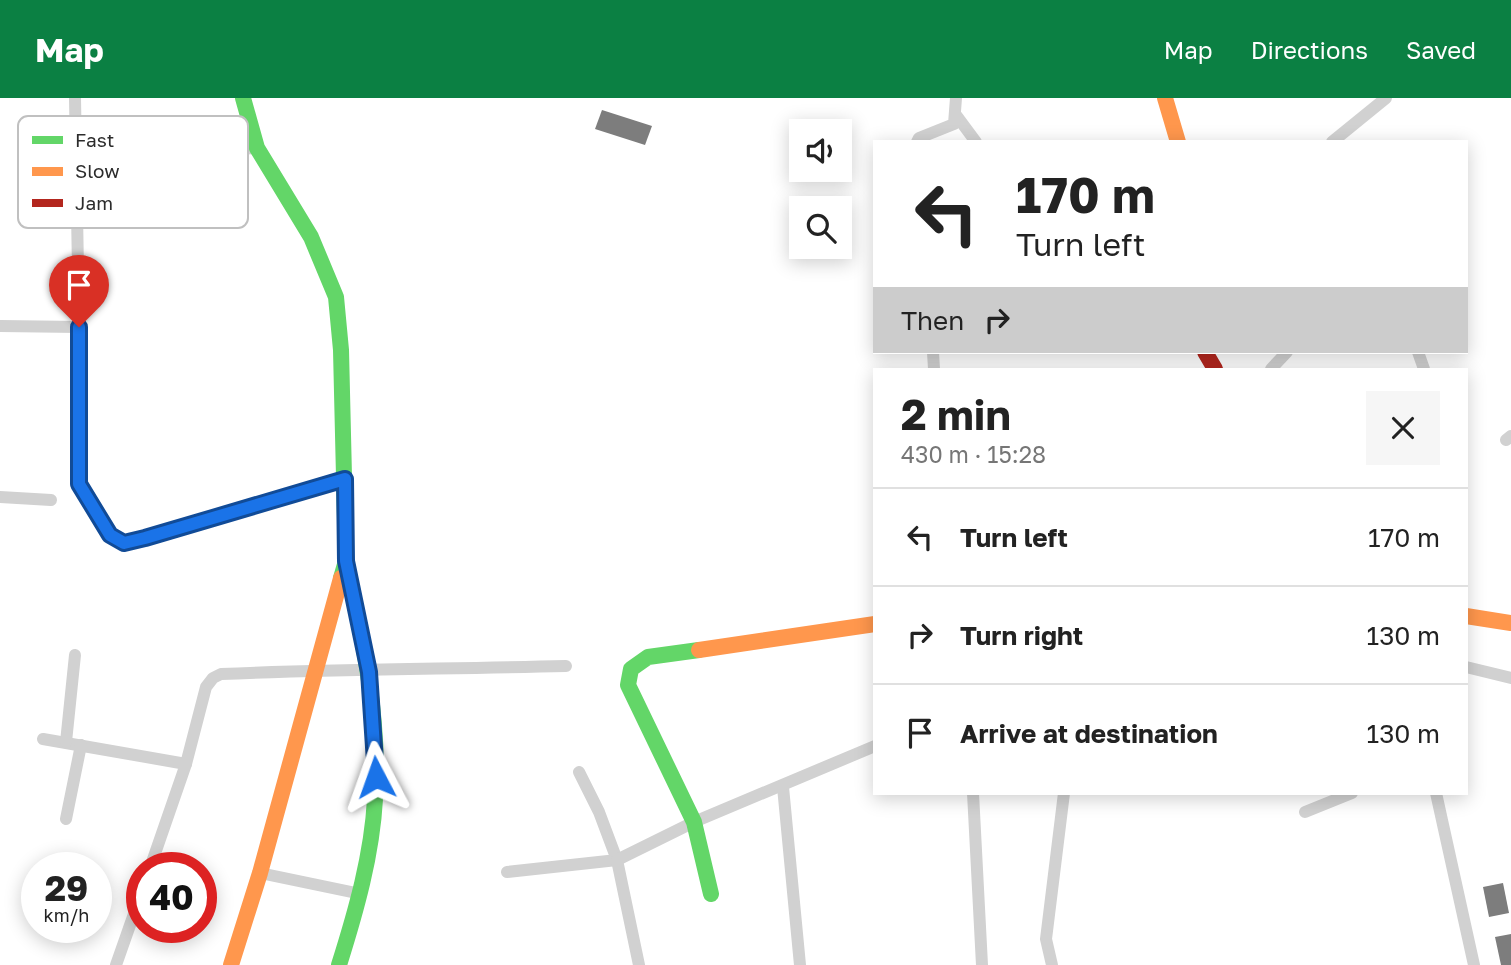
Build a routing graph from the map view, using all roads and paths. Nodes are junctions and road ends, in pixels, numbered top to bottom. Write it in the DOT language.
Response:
graph roads {
  1 [pos="75,98"];
  2 [pos="243,98"];
  3 [pos="956,98"];
  4 [pos="1165,98"];
  5 [pos="1386,98"];
  6 [pos="956,115"];
  7 [pos="75,116"];
  8 [pos="245,116"];
  9 [pos="248,128"];
  10 [pos="919,140"];
  11 [pos="975,140"];
  12 [pos="1177,140"];
  13 [pos="1334,140"];
  14 [pos="248,148"];
  15 [pos="256,148"];
  16 [pos="77,228"];
  17 [pos="0,326"];
  18 [pos="79,327"];
  19 [pos="1285,354"];
  20 [pos="1272,368"];
  21 [pos="345,479"];
  22 [pos="0,497"];
  23 [pos="51,500"];
  24 [pos="346,561"];
  25 [pos="1468,616"];
  26 [pos="1511,623"];
  27 [pos="873,624"];
  28 [pos="75,656"];
  29 [pos="566,666"];
  30 [pos="1468,667"];
  31 [pos="318,670"];
  32 [pos="369,672"];
  33 [pos="1511,678"];
  34 [pos="43,739"];
  35 [pos="66,742"];
  36 [pos="81,745"];
  37 [pos="873,747"];
  38 [pos="186,764"];
  39 [pos="579,772"];
  40 [pos="783,787"];
  41 [pos="973,795"];
  42 [pos="1064,795"];
  43 [pos="1347,795"];
  44 [pos="1436,795"];
  45 [pos="1305,812"];
  46 [pos="66,819"];
  47 [pos="694,822"];
  48 [pos="156,852"];
  49 [pos="617,860"];
  50 [pos="507,872"];
  51 [pos="260,873"];
  52 [pos="361,894"];
  53 [pos="711,894"];
  54 [pos="126,937"];
  55 [pos="116,965"];
  56 [pos="231,965"];
  57 [pos="339,965"];
  58 [pos="639,965"];
  59 [pos="800,965"];
  60 [pos="982,965"];
  61 [pos="1052,965"];
  62 [pos="1474,965"];
  1 -- 7 [label="street"];
  2 -- 8 [label="main road"];
  3 -- 6 [label="street"];
  4 -- 12 [label="main road"];
  5 -- 13 [label="street"];
  6 -- 10 [label="street"];
  6 -- 11 [label="street"];
  9 -- 15 [label="main road"];
  14 -- 15 [label="street"];
  15 -- 21 [label="main road"];
  16 -- 18 [label="street"];
  17 -- 18 [label="street"];
  18 -- 21 [label="main road"];
  19 -- 20 [label="street"];
  21 -- 24 [label="main road"];
  22 -- 23 [label="street"];
  24 -- 31 [label="main road"];
  24 -- 32 [label="main road"];
  25 -- 26 [label="main road"];
  27 -- 47 [label="main road"];
  28 -- 35 [label="street"];
  29 -- 32 [label="street"];
  30 -- 33 [label="street"];
  31 -- 32 [label="street"];
  31 -- 38 [label="street"];
  31 -- 51 [label="main road"];
  32 -- 52 [label="main road"];
  34 -- 35 [label="street"];
  35 -- 36 [label="street"];
  36 -- 38 [label="street"];
  36 -- 46 [label="street"];
  37 -- 40 [label="street"];
  38 -- 48 [label="street"];
  39 -- 49 [label="street"];
  40 -- 47 [label="street"];
  40 -- 59 [label="street"];
  41 -- 60 [label="street"];
  42 -- 61 [label="street"];
  43 -- 45 [label="street"];
  44 -- 62 [label="street"];
  47 -- 49 [label="street"];
  47 -- 53 [label="main road"];
  49 -- 50 [label="street"];
  49 -- 58 [label="street"];
  51 -- 52 [label="street"];
  51 -- 56 [label="main road"];
  52 -- 57 [label="main road"];
  54 -- 55 [label="street"];
}
